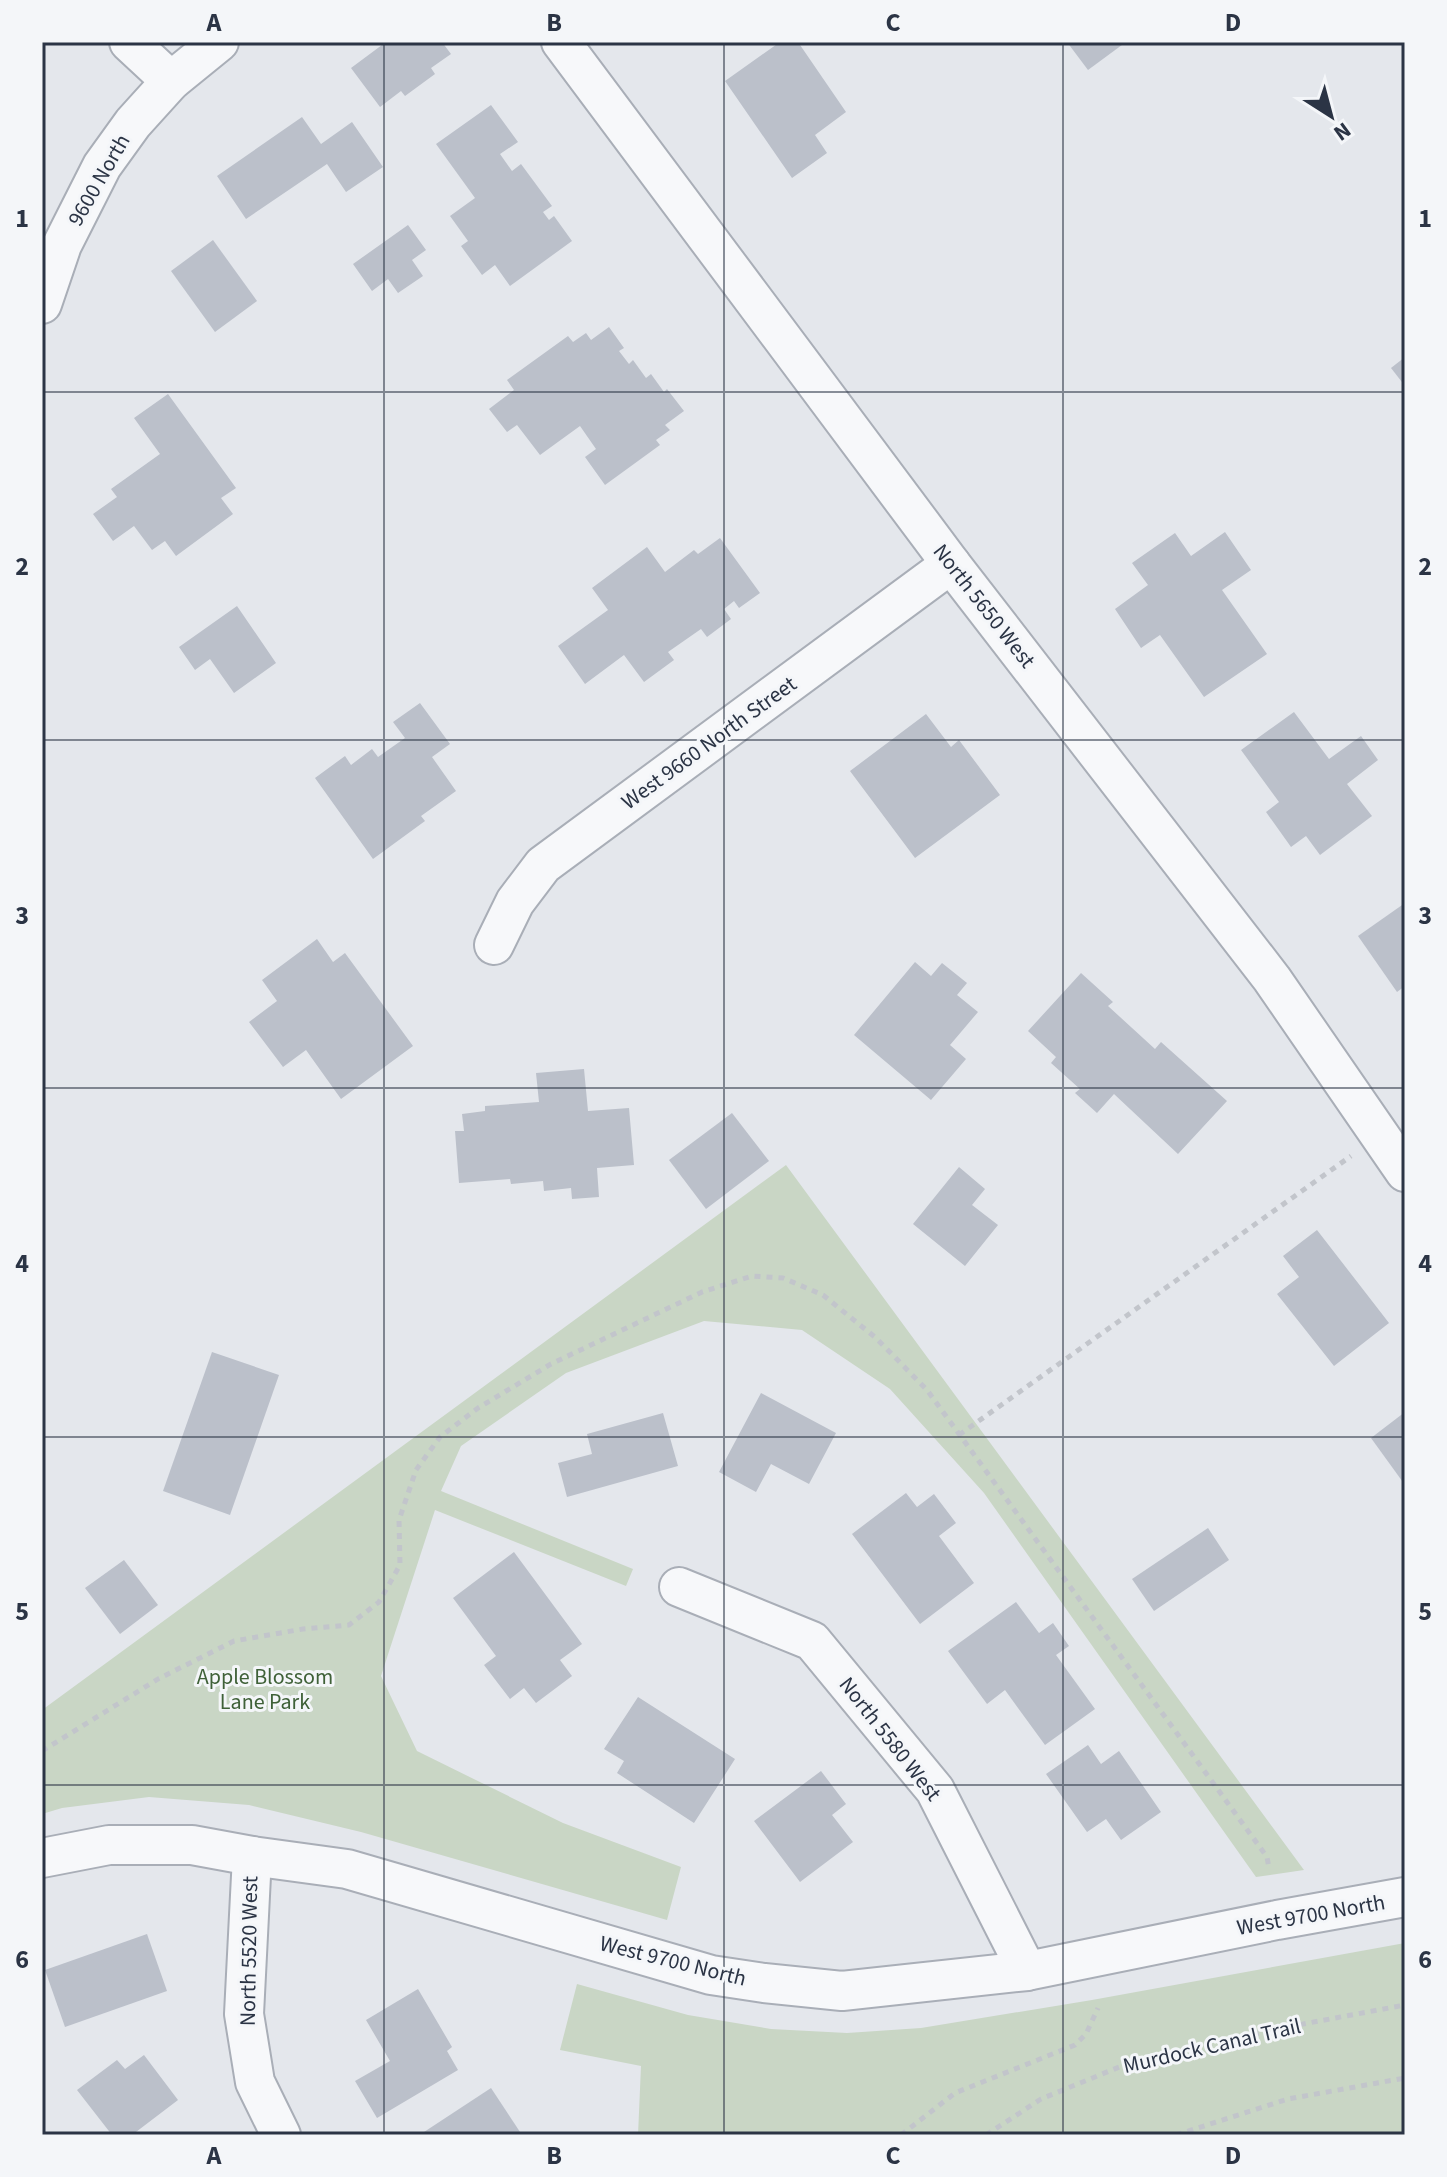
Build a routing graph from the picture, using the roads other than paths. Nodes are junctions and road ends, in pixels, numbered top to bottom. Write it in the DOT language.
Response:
graph roads {
  1 [pos="129,42"];
  2 [pos="219,42"];
  3 [pos="561,42"];
  4 [pos="171,81"];
  5 [pos="42,304"];
  6 [pos="951,564"];
  7 [pos="494,945"];
  8 [pos="1405,1172"];
  9 [pos="679,1587"];
  10 [pos="252,1856"];
  11 [pos="42,1858"];
  12 [pos="1405,1897"];
  13 [pos="1027,1971"];
  14 [pos="281,2135"];
  1 -- 4 [label="street"];
  2 -- 4 [label="street, 9600 North"];
  3 -- 6 [label="street, North 5650 West"];
  4 -- 5 [label="street, 9600 North"];
  6 -- 7 [label="street, West 9660 North Street"];
  6 -- 8 [label="street, North 5650 West"];
  9 -- 13 [label="street, North 5580 West"];
  10 -- 11 [label="street, West 9700 North"];
  10 -- 13 [label="street, West 9700 North"];
  10 -- 14 [label="street, North 5520 West"];
  12 -- 13 [label="street, West 9700 North"];
}
